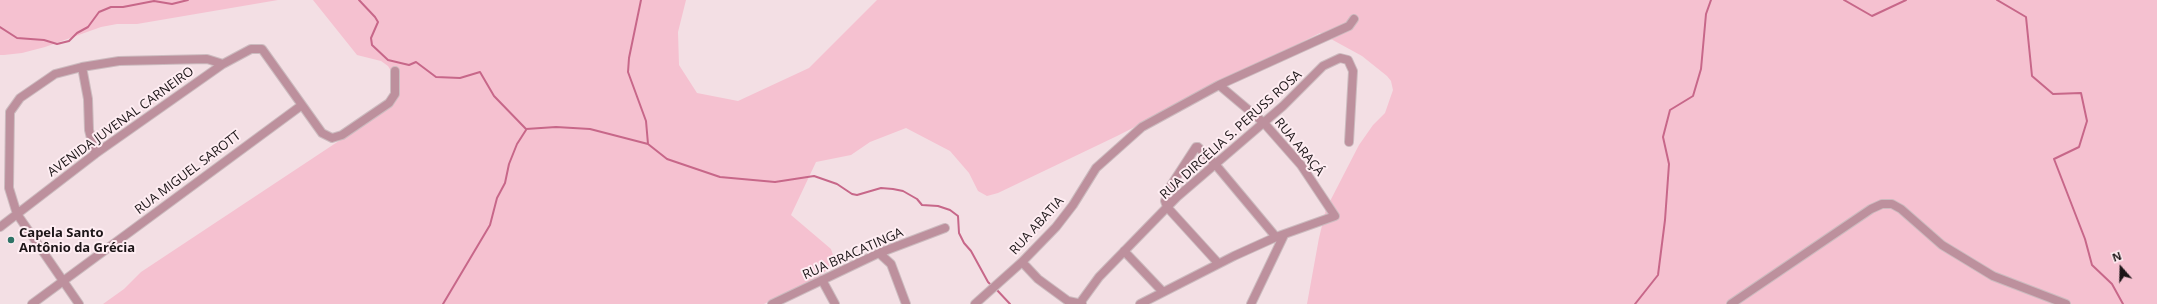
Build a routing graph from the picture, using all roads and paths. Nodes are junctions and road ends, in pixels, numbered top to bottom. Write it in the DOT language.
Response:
graph roads {
  1 [pos="1354,19"];
  2 [pos="223,64"];
  3 [pos="82,67"];
  4 [pos="395,71"];
  5 [pos="1219,85"];
  6 [pos="302,105"];
  7 [pos="1264,123"];
  8 [pos="1349,142"];
  9 [pos="95,154"];
  10 [pos="1215,164"];
  11 [pos="1167,207"];
  12 [pos="17,214"];
  13 [pos="0,227"];
  14 [pos="945,228"];
  15 [pos="1280,236"];
  16 [pos="1124,251"];
  17 [pos="879,253"];
  18 [pos="1022,262"];
  19 [pos="1218,263"];
  20 [pos="822,280"];
  21 [pos="62,282"];
  22 [pos="1164,292"];
  23 [pos="1081,303"];
  24 [pos="32,304"];
  25 [pos="79,304"];
  26 [pos="772,304"];
  27 [pos="835,304"];
  28 [pos="906,304"];
  29 [pos="975,304"];
  30 [pos="1140,304"];
  31 [pos="1251,304"];
  32 [pos="1731,304"];
  33 [pos="2066,304"];
  1 -- 5 [label="street"];
  2 -- 3 [label="street"];
  2 -- 6 [label="street, AVENIDA JUVENAL CARNEIRO"];
  2 -- 9 [label="street, AVENIDA JUVENAL CARNEIRO"];
  3 -- 9 [label="street"];
  3 -- 12 [label="street"];
  4 -- 6 [label="street"];
  5 -- 7 [label="street, RUA ARAÇÁ"];
  5 -- 18 [label="street, RUA ABATIA"];
  6 -- 21 [label="street, RUA MIGUEL SAROTT"];
  7 -- 8 [label="street, RUA DIRCÉLIA S. PERUSS ROSA"];
  7 -- 10 [label="street, RUA DIRCÉLIA S. PERUSS ROSA"];
  7 -- 15 [label="street, RUA ARAÇÁ"];
  9 -- 12 [label="street, AVENIDA JUVENAL CARNEIRO"];
  10 -- 11 [label="street, RUA DIRCÉLIA S. PERUSS ROSA"];
  10 -- 11 [label="street"];
  10 -- 15 [label="street"];
  11 -- 16 [label="street, RUA DIRCÉLIA S. PERUSS ROSA"];
  11 -- 19 [label="street"];
  12 -- 13 [label="street, AVENIDA JUVENAL CARNEIRO"];
  12 -- 21 [label="street"];
  14 -- 17 [label="street, RUA BRACATINGA"];
  15 -- 19 [label="street"];
  15 -- 31 [label="street"];
  16 -- 22 [label="street"];
  16 -- 23 [label="street, RUA DIRCÉLIA S. PERUSS ROSA"];
  17 -- 20 [label="street, RUA BRACATINGA"];
  17 -- 28 [label="street"];
  18 -- 23 [label="street"];
  18 -- 29 [label="street, RUA ABATIA"];
  19 -- 22 [label="street"];
  20 -- 26 [label="street, RUA BRACATINGA"];
  20 -- 27 [label="street"];
  21 -- 24 [label="street, RUA MIGUEL SAROTT"];
  21 -- 25 [label="street"];
  22 -- 30 [label="street"];
  32 -- 33 [label="street"];
}
